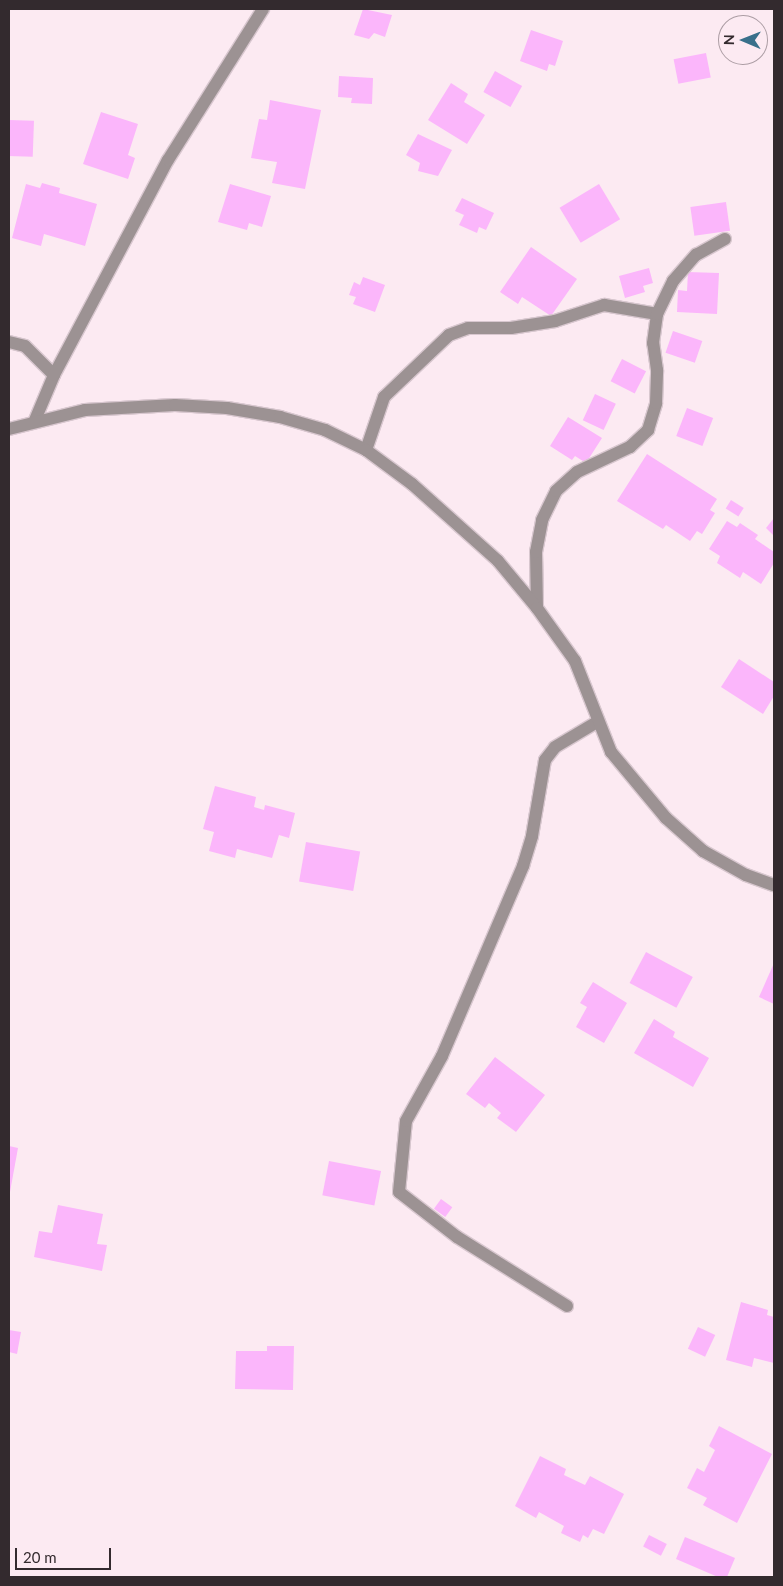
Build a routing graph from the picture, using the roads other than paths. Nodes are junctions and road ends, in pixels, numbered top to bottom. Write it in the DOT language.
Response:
graph roads {
  1 [pos="263,9"];
  2 [pos="725,239"];
  3 [pos="657,314"];
  4 [pos="9,342"];
  5 [pos="54,375"];
  6 [pos="35,420"];
  7 [pos="9,429"];
  8 [pos="366,450"];
  9 [pos="537,608"];
  10 [pos="597,722"];
  11 [pos="774,885"];
  12 [pos="567,1306"];
  1 -- 5 [label="street"];
  2 -- 3 [label="street"];
  3 -- 8 [label="street"];
  3 -- 9 [label="street"];
  4 -- 5 [label="street"];
  5 -- 6 [label="street"];
  6 -- 7 [label="street"];
  6 -- 8 [label="street"];
  8 -- 9 [label="street"];
  9 -- 10 [label="street"];
  10 -- 11 [label="street"];
  10 -- 12 [label="street"];
}
